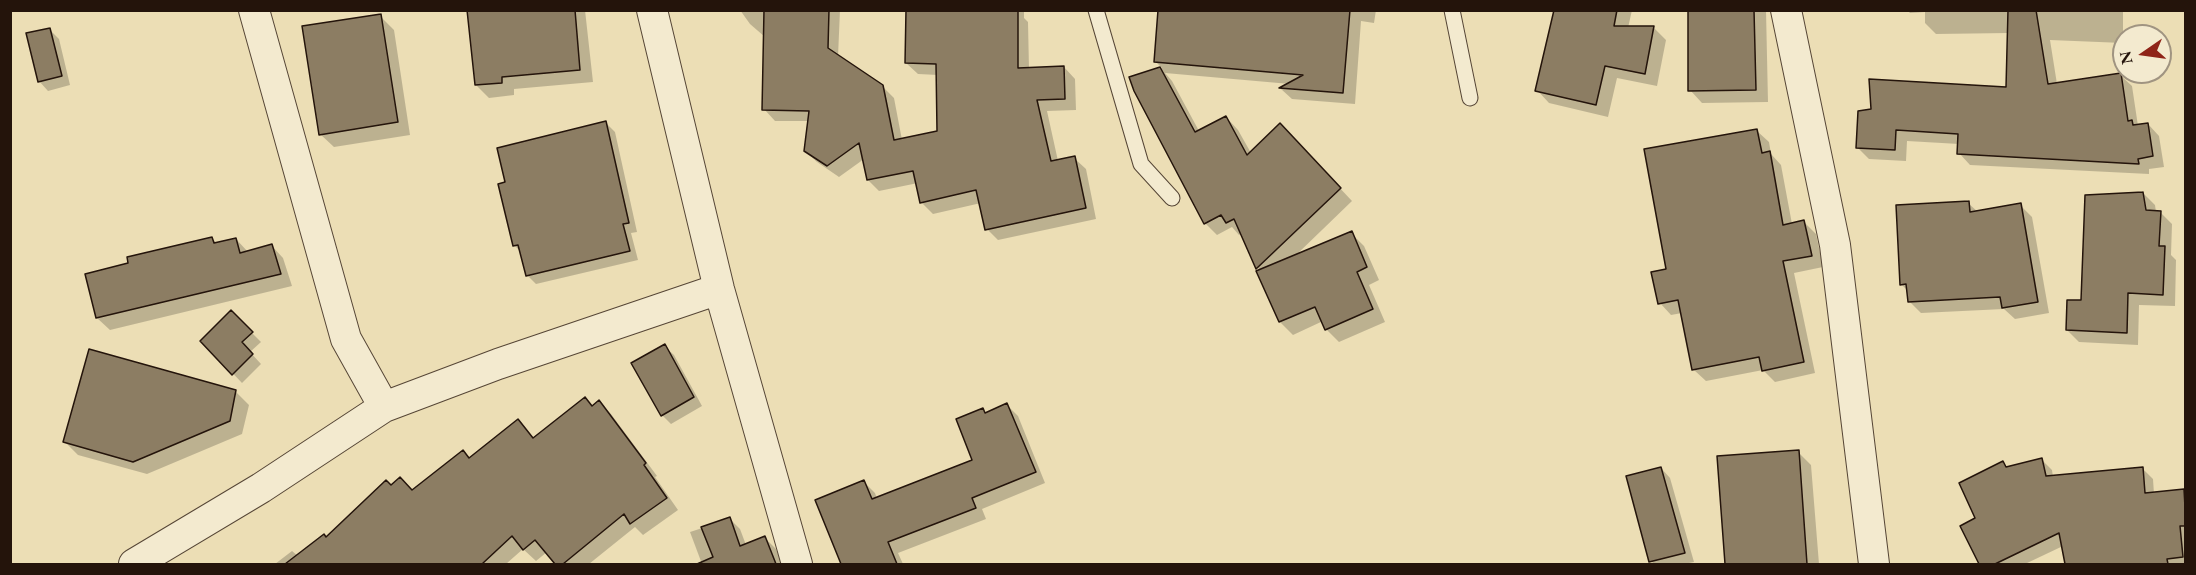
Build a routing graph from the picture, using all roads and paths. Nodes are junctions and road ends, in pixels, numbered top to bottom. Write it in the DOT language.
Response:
graph roads {
  1 [pos="254,10"];
  2 [pos="652,10"];
  3 [pos="1096,10"];
  4 [pos="1452,10"];
  5 [pos="1786,10"];
  6 [pos="1470,98"];
  7 [pos="1172,198"];
  8 [pos="719,289"];
  9 [pos="384,407"];
  10 [pos="134,564"];
  11 [pos="797,564"];
  12 [pos="1874,564"];
  1 -- 9 [label="street"];
  2 -- 8 [label="street"];
  3 -- 7 [label="lane"];
  4 -- 6 [label="lane"];
  5 -- 12 [label="street"];
  8 -- 9 [label="street"];
  8 -- 11 [label="street"];
  9 -- 10 [label="street"];
}
